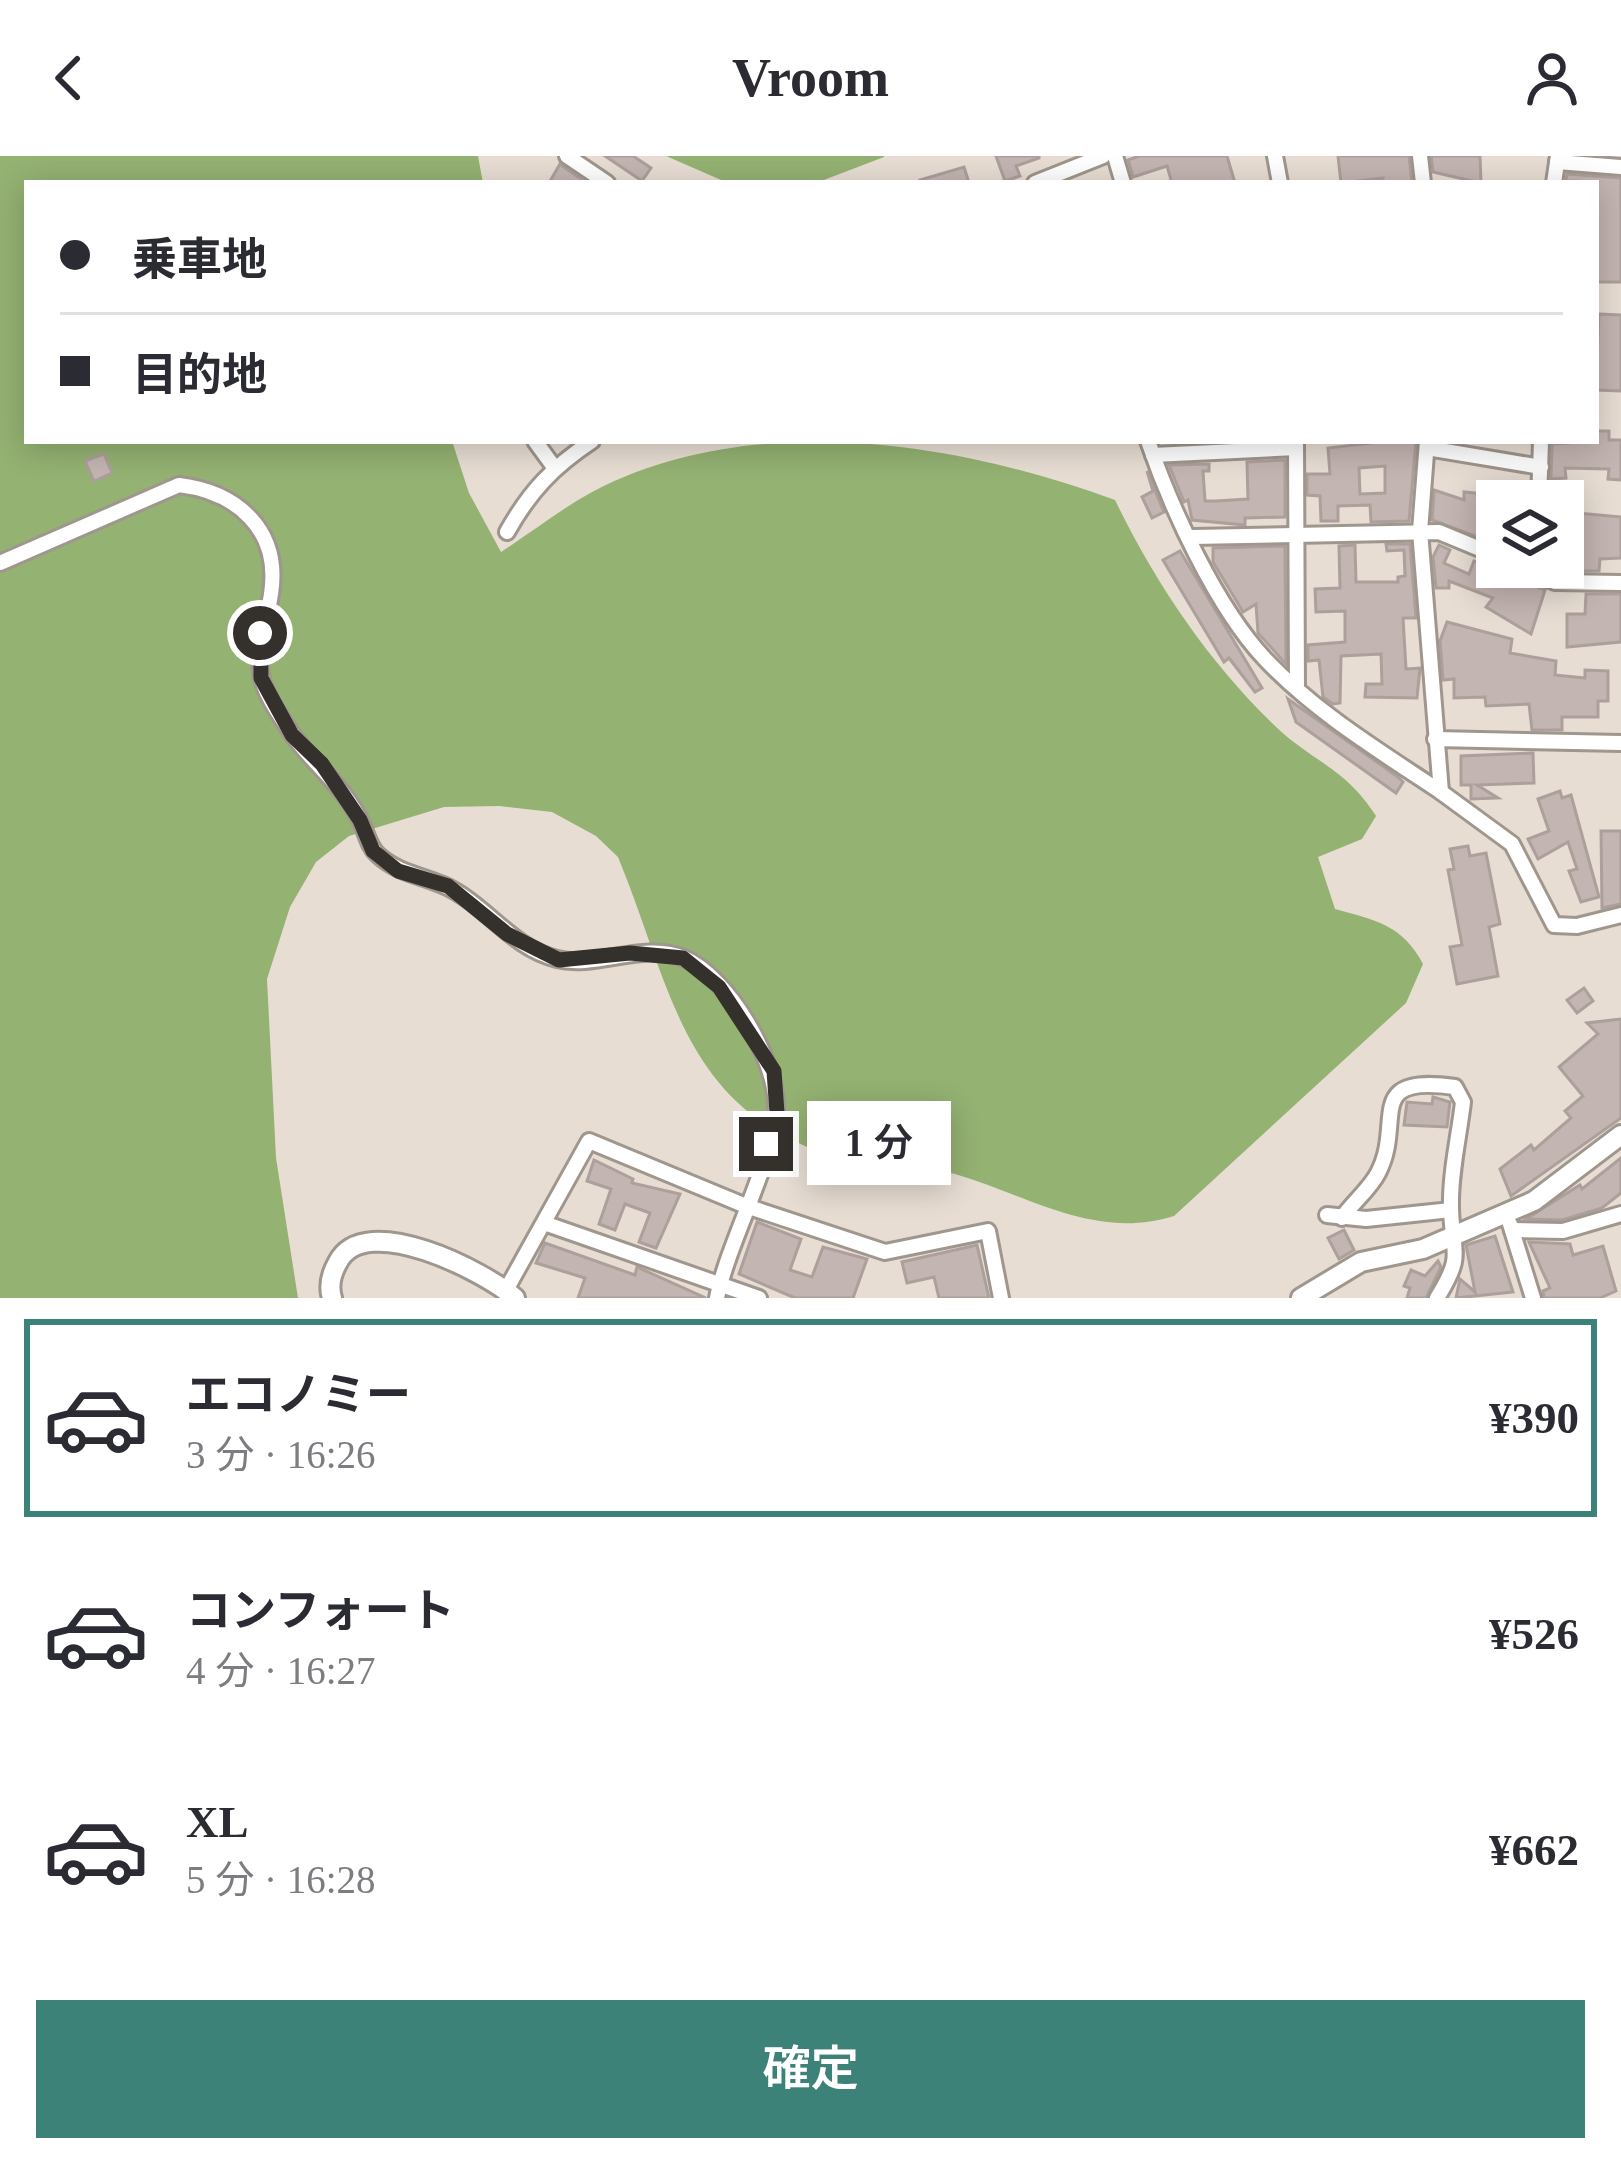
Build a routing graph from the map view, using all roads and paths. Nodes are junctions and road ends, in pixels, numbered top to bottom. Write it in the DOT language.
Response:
graph roads {
  1 [pos="567,156"];
  2 [pos="1103,156"];
  3 [pos="1557,159"];
  4 [pos="1077,161"];
  5 [pos="1621,167"];
  6 [pos="603,180"];
  7 [pos="1041,180"];
  8 [pos="537,444"];
  9 [pos="587,444"];
  10 [pos="1296,444"];
  11 [pos="1540,444"];
  12 [pos="1427,445"];
  13 [pos="1151,448"];
  14 [pos="554,466"];
  15 [pos="1541,467"];
  16 [pos="1540,480"];
  17 [pos="1420,531"];
  18 [pos="507,532"];
  19 [pos="1298,535"];
  20 [pos="1192,537"];
  21 [pos="1476,547"];
  22 [pos="0,562"];
  23 [pos="1584,583"];
  24 [pos="1621,584"];
  25 [pos="1297,688"];
  26 [pos="1435,739"];
  27 [pos="1621,743"];
  28 [pos="1441,793"];
  29 [pos="1621,915"];
  30 [pos="1621,1135"];
  31 [pos="746,1206"];
  32 [pos="1450,1210"];
  33 [pos="1621,1214"];
  34 [pos="1509,1222"];
  35 [pos="544,1223"];
  36 [pos="1457,1235"];
  37 [pos="719,1292"];
  38 [pos="510,1294"];
  39 [pos="332,1298"];
  40 [pos="759,1298"];
  41 [pos="1001,1298"];
  42 [pos="1300,1298"];
  43 [pos="1437,1298"];
  44 [pos="1533,1298"];
  1 -- 6 [label="street"];
  2 -- 4 [label="street"];
  3 -- 5 [label="street"];
  4 -- 7 [label="street"];
  8 -- 14 [label="street"];
  9 -- 14 [label="street"];
  10 -- 13 [label="street"];
  10 -- 19 [label="street"];
  11 -- 15 [label="street"];
  12 -- 15 [label="street"];
  12 -- 17 [label="street"];
  13 -- 20 [label="street"];
  14 -- 18 [label="street"];
  15 -- 16 [label="street"];
  17 -- 19 [label="street"];
  17 -- 21 [label="street"];
  17 -- 26 [label="street"];
  19 -- 20 [label="street"];
  19 -- 25 [label="street"];
  20 -- 25 [label="street"];
  22 -- 31 [label="street"];
  23 -- 24 [label="street"];
  25 -- 28 [label="street"];
  26 -- 27 [label="street"];
  26 -- 28 [label="street"];
  28 -- 29 [label="street"];
  30 -- 34 [label="main road"];
  31 -- 35 [label="street"];
  31 -- 37 [label="street"];
  31 -- 41 [label="street"];
  32 -- 32 [label="street"];
  32 -- 36 [label="street"];
  33 -- 34 [label="street"];
  34 -- 36 [label="main road"];
  34 -- 44 [label="street"];
  35 -- 37 [label="street"];
  35 -- 38 [label="street"];
  36 -- 42 [label="main road"];
  36 -- 43 [label="street"];
  37 -- 40 [label="street"];
  38 -- 39 [label="main road"];
}
